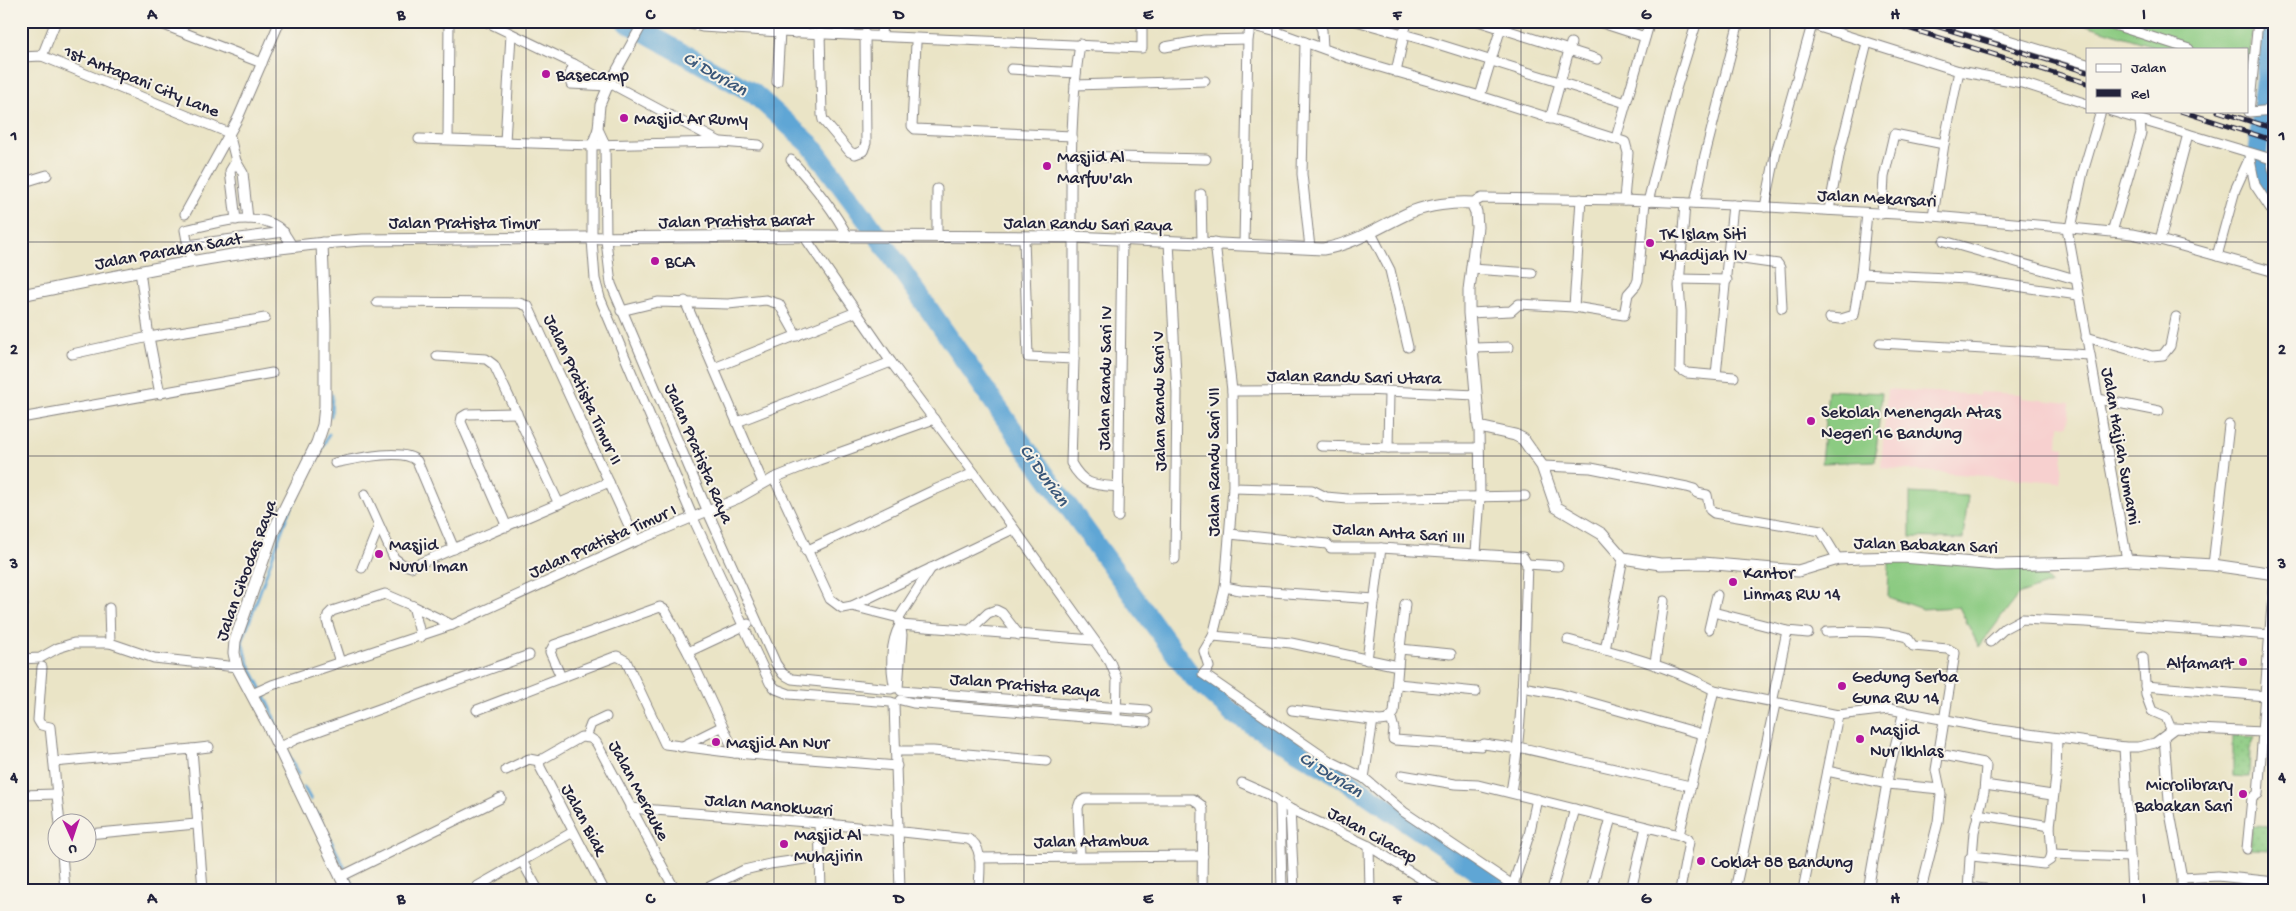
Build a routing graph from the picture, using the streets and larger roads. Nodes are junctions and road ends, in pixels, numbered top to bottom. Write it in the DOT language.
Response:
graph roads {
  1 [pos="56,21"];
  2 [pos="154,21"];
  3 [pos="280,21"];
  4 [pos="449,21"];
  5 [pos="485,21"];
  6 [pos="644,21"];
  7 [pos="678,21"];
  8 [pos="796,21"];
  9 [pos="839,21"];
  10 [pos="882,21"];
  11 [pos="1239,21"];
  12 [pos="1318,21"];
  13 [pos="1356,21"];
  14 [pos="1408,21"];
  15 [pos="1478,21"];
  16 [pos="1596,21"];
  17 [pos="1650,21"];
  18 [pos="1697,21"];
  19 [pos="1739,21"];
  20 [pos="1800,21"];
  21 [pos="1946,21"];
  22 [pos="2102,21"];
  23 [pos="2258,21"];
  24 [pos="1502,25"];
  25 [pos="1812,25"];
  26 [pos="1252,28"];
  27 [pos="1142,29"];
  28 [pos="780,32"];
  29 [pos="795,33"];
  30 [pos="511,34"];
  31 [pos="820,34"];
  32 [pos="838,34"];
  33 [pos="865,34"];
  34 [pos="881,35"];
  35 [pos="1405,35"];
  36 [pos="1645,37"];
  37 [pos="1248,39"];
  38 [pos="1305,42"];
  39 [pos="916,43"];
  40 [pos="1867,43"];
  41 [pos="1080,44"];
  42 [pos="1165,47"];
  43 [pos="1570,47"];
  44 [pos="1323,48"];
  45 [pos="2186,48"];
  46 [pos="42,56"];
  47 [pos="21,57"];
  48 [pos="1596,59"];
  49 [pos="1491,62"];
  50 [pos="262,63"];
  51 [pos="574,64"];
  52 [pos="2086,64"];
  53 [pos="1011,69"];
  54 [pos="1959,71"];
  55 [pos="1396,72"];
  56 [pos="1076,73"];
  57 [pos="1205,81"];
  58 [pos="777,82"];
  59 [pos="1560,83"];
  60 [pos="608,84"];
  61 [pos="1075,85"];
  62 [pos="1480,96"];
  63 [pos="1626,103"];
  64 [pos="2086,104"];
  65 [pos="2274,111"];
  66 [pos="2101,112"];
  67 [pos="2114,112"];
  68 [pos="2249,112"];
  69 [pos="1550,118"];
  70 [pos="2140,120"];
  71 [pos="598,129"];
  72 [pos="229,133"];
  73 [pos="2188,134"];
  74 [pos="1072,136"];
  75 [pos="1616,138"];
  76 [pos="419,139"];
  77 [pos="448,139"];
  78 [pos="505,142"];
  79 [pos="721,142"];
  80 [pos="592,144"];
  81 [pos="605,144"];
  82 [pos="1944,144"];
  83 [pos="759,145"];
  84 [pos="2249,154"];
  85 [pos="1071,156"];
  86 [pos="1206,159"];
  87 [pos="2270,159"];
  88 [pos="791,160"];
  89 [pos="236,161"];
  90 [pos="47,175"];
  91 [pos="2275,177"];
  92 [pos="21,184"];
  93 [pos="937,189"];
  94 [pos="1201,194"];
  95 [pos="1581,199"];
  96 [pos="1624,200"];
  97 [pos="1646,202"];
  98 [pos="1472,203"];
  99 [pos="1690,203"];
  100 [pos="1733,205"];
  101 [pos="1765,207"];
  102 [pos="1829,210"];
  103 [pos="1867,213"];
  104 [pos="185,214"];
  105 [pos="1882,214"];
  106 [pos="2275,215"];
  107 [pos="1933,216"];
  108 [pos="248,219"];
  109 [pos="236,220"];
  110 [pos="2069,228"];
  111 [pos="284,232"];
  112 [pos="2112,232"];
  113 [pos="1371,233"];
  114 [pos="804,236"];
  115 [pos="848,237"];
  116 [pos="937,237"];
  117 [pos="1073,237"];
  118 [pos="865,238"];
  119 [pos="1024,238"];
  120 [pos="592,240"];
  121 [pos="606,240"];
  122 [pos="1122,240"];
  123 [pos="2160,240"];
  124 [pos="1944,241"];
  125 [pos="1169,242"];
  126 [pos="1202,242"];
  127 [pos="1215,242"];
  128 [pos="322,243"];
  129 [pos="1244,244"];
  130 [pos="188,245"];
  131 [pos="292,246"];
  132 [pos="1310,248"];
  133 [pos="2217,256"];
  134 [pos="1729,257"];
  135 [pos="191,262"];
  136 [pos="1472,269"];
  137 [pos="608,270"];
  138 [pos="594,271"];
  139 [pos="140,272"];
  140 [pos="2275,272"];
  141 [pos="1532,273"];
  142 [pos="1861,274"];
  143 [pos="2075,279"];
  144 [pos="1679,280"];
  145 [pos="1727,280"];
  146 [pos="21,295"];
  147 [pos="2078,295"];
  148 [pos="685,301"];
  149 [pos="377,302"];
  150 [pos="1574,307"];
  151 [pos="1782,308"];
  152 [pos="621,311"];
  153 [pos="856,312"];
  154 [pos="1469,313"];
  155 [pos="2176,316"];
  156 [pos="265,318"];
  157 [pos="1830,318"];
  158 [pos="797,336"];
  159 [pos="149,337"];
  160 [pos="2086,337"];
  161 [pos="1880,343"];
  162 [pos="1408,347"];
  163 [pos="1509,347"];
  164 [pos="1473,348"];
  165 [pos="72,354"];
  166 [pos="2090,354"];
  167 [pos="437,356"];
  168 [pos="1074,360"];
  169 [pos="891,362"];
  170 [pos="714,368"];
  171 [pos="272,373"];
  172 [pos="1716,375"];
  173 [pos="1734,377"];
  174 [pos="1232,391"];
  175 [pos="1389,392"];
  176 [pos="160,394"];
  177 [pos="1476,395"];
  178 [pos="2098,399"];
  179 [pos="2159,411"];
  180 [pos="517,412"];
  181 [pos="21,418"];
  182 [pos="934,419"];
  183 [pos="737,422"];
  184 [pos="2229,425"];
  185 [pos="1479,427"];
  186 [pos="1321,446"];
  187 [pos="1388,448"];
  188 [pos="1478,448"];
  189 [pos="336,463"];
  190 [pos="1542,466"];
  191 [pos="974,474"];
  192 [pos="774,478"];
  193 [pos="609,482"];
  194 [pos="763,483"];
  195 [pos="1119,487"];
  196 [pos="1233,488"];
  197 [pos="365,494"];
  198 [pos="1525,496"];
  199 [pos="1480,497"];
  200 [pos="559,504"];
  201 [pos="708,512"];
  202 [pos="1118,516"];
  203 [pos="693,518"];
  204 [pos="379,526"];
  205 [pos="507,526"];
  206 [pos="1013,529"];
  207 [pos="1230,534"];
  208 [pos="636,541"];
  209 [pos="1381,548"];
  210 [pos="454,549"];
  211 [pos="806,551"];
  212 [pos="1476,553"];
  213 [pos="1623,558"];
  214 [pos="1175,559"];
  215 [pos="1838,559"];
  216 [pos="2127,560"];
  217 [pos="1527,564"];
  218 [pos="2213,565"];
  219 [pos="1558,566"];
  220 [pos="362,568"];
  221 [pos="931,568"];
  222 [pos="2275,574"];
  223 [pos="2275,580"];
  224 [pos="1225,587"];
  225 [pos="1717,595"];
  226 [pos="1375,599"];
  227 [pos="1664,601"];
  228 [pos="1405,604"];
  229 [pos="413,606"];
  230 [pos="852,606"];
  231 [pos="109,608"];
  232 [pos="1713,612"];
  233 [pos="755,620"];
  234 [pos="899,621"];
  235 [pos="2274,621"];
  236 [pos="452,625"];
  237 [pos="743,626"];
  238 [pos="1708,629"];
  239 [pos="969,631"];
  240 [pos="1787,631"];
  241 [pos="1826,632"];
  242 [pos="1808,633"];
  243 [pos="1019,635"];
  244 [pos="2272,635"];
  245 [pos="1213,636"];
  246 [pos="421,637"];
  247 [pos="1093,640"];
  248 [pos="1568,640"];
  249 [pos="1990,642"];
  250 [pos="110,643"];
  251 [pos="1400,649"];
  252 [pos="1605,650"];
  253 [pos="688,652"];
  254 [pos="1451,654"];
  255 [pos="529,655"];
  256 [pos="2143,657"];
  257 [pos="21,659"];
  258 [pos="1367,660"];
  259 [pos="340,662"];
  260 [pos="1655,663"];
  261 [pos="1398,666"];
  262 [pos="238,667"];
  263 [pos="42,668"];
  264 [pos="561,677"];
  265 [pos="1398,684"];
  266 [pos="2145,686"];
  267 [pos="1522,687"];
  268 [pos="896,689"];
  269 [pos="1714,690"];
  270 [pos="256,692"];
  271 [pos="1476,692"];
  272 [pos="2266,696"];
  273 [pos="896,702"];
  274 [pos="1773,703"];
  275 [pos="1116,708"];
  276 [pos="477,710"];
  277 [pos="1147,710"];
  278 [pos="1292,710"];
  279 [pos="1904,711"];
  280 [pos="1838,715"];
  281 [pos="606,717"];
  282 [pos="1391,718"];
  283 [pos="1116,720"];
  284 [pos="1373,720"];
  285 [pos="1946,720"];
  286 [pos="1146,722"];
  287 [pos="721,727"];
  288 [pos="2171,730"];
  289 [pos="2263,732"];
  290 [pos="2275,733"];
  291 [pos="1702,734"];
  292 [pos="586,737"];
  293 [pos="2164,737"];
  294 [pos="2058,738"];
  295 [pos="283,746"];
  296 [pos="209,747"];
  297 [pos="2124,747"];
  298 [pos="680,748"];
  299 [pos="1518,748"];
  300 [pos="192,749"];
  301 [pos="897,751"];
  302 [pos="734,753"];
  303 [pos="1939,754"];
  304 [pos="539,761"];
  305 [pos="1046,761"];
  306 [pos="54,762"];
  307 [pos="897,766"];
  308 [pos="506,770"];
  309 [pos="1827,771"];
  310 [pos="1402,774"];
  311 [pos="1364,778"];
  312 [pos="1242,783"];
  313 [pos="1888,784"];
  314 [pos="1985,785"];
  315 [pos="1690,786"];
  316 [pos="1940,789"];
  317 [pos="1511,792"];
  318 [pos="57,794"];
  319 [pos="2052,795"];
  320 [pos="21,796"];
  321 [pos="501,798"];
  322 [pos="1537,799"];
  323 [pos="1280,803"];
  324 [pos="630,808"];
  325 [pos="1290,809"];
  326 [pos="1575,809"];
  327 [pos="59,814"];
  328 [pos="1977,814"];
  329 [pos="1611,818"];
  330 [pos="196,824"];
  331 [pos="819,824"];
  332 [pos="2050,826"];
  333 [pos="1646,827"];
  334 [pos="573,832"];
  335 [pos="899,832"];
  336 [pos="98,833"];
  337 [pos="1679,835"];
  338 [pos="1370,846"];
  339 [pos="2248,849"];
  340 [pos="2052,854"];
  341 [pos="1080,856"];
  342 [pos="1203,856"];
  343 [pos="1972,856"];
  344 [pos="820,857"];
  345 [pos="2129,857"];
  346 [pos="979,858"];
  347 [pos="522,861"];
  348 [pos="63,864"];
  349 [pos="346,875"];
  350 [pos="2182,878"];
  351 [pos="2275,882"];
  352 [pos="1516,887"];
  353 [pos="1968,888"];
  354 [pos="1436,889"];
  355 [pos="65,890"];
  356 [pos="203,890"];
  357 [pos="347,890"];
  358 [pos="475,890"];
  359 [pos="538,890"];
  360 [pos="604,890"];
  361 [pos="675,890"];
  362 [pos="703,890"];
  363 [pos="821,890"];
  364 [pos="900,890"];
  365 [pos="979,890"];
  366 [pos="1202,890"];
  367 [pos="1282,890"];
  368 [pos="1294,890"];
  369 [pos="1370,890"];
  370 [pos="1552,890"];
  371 [pos="1591,890"];
  372 [pos="1631,890"];
  373 [pos="1680,890"];
  374 [pos="1735,890"];
  375 [pos="1803,890"];
  376 [pos="1868,890"];
  377 [pos="1921,890"];
  378 [pos="1993,890"];
  379 [pos="2132,890"];
  380 [pos="2182,890"];
  1 -- 46 [label="street"];
  2 -- 50 [label="street"];
  3 -- 50 [label="street"];
  4 -- 77 [label="street"];
  5 -- 30 [label="street"];
  6 -- 60 [label="street"];
  7 -- 28 [label="street"];
  8 -- 29 [label="street"];
  9 -- 32 [label="street"];
  10 -- 34 [label="street"];
  11 -- 26 [label="street"];
  12 -- 44 [label="street"];
  13 -- 35 [label="street"];
  14 -- 35 [label="street"];
  15 -- 24 [label="street"];
  16 -- 36 [label="street"];
  17 -- 36 [label="street"];
  18 -- 97 [label="street"];
  19 -- 99 [label="street"];
  20 -- 25 [label="street"];
  21 -- 52 [label="street"];
  22 -- 45 [label="street"];
  23 -- 68 [label="street"];
  24 -- 43 [label="street"];
  24 -- 49 [label="street"];
  25 -- 40 [label="street"];
  25 -- 101 [label="street"];
  26 -- 37 [label="street"];
  26 -- 38 [label="street"];
  27 -- 41 [label="street"];
  28 -- 29 [label="street"];
  28 -- 58 [label="street"];
  29 -- 31 [label="street"];
  30 -- 51 [label="street"];
  30 -- 78 [label="street"];
  31 -- 32 [label="street"];
  31 -- 33 [label="street"];
  32 -- 33 [label="street"];
  33 -- 34 [label="street"];
  34 -- 41 [label="street"];
  35 -- 49 [label="street"];
  35 -- 55 [label="street"];
  36 -- 63 [label="street"];
  37 -- 42 [label="street"];
  37 -- 129 [label="street"];
  38 -- 44 [label="street"];
  38 -- 132 [label="street"];
  39 -- 74 [label="street"];
  40 -- 54 [label="street"];
  40 -- 102 [label="street"];
  41 -- 56 [label="street"];
  43 -- 48 [label="street"];
  43 -- 59 [label="street"];
  44 -- 55 [label="street"];
  46 -- 47 [label="street"];
  46 -- 72 [label="street, 1st Antapani City Lane"];
  49 -- 59 [label="street"];
  49 -- 62 [label="street"];
  50 -- 72 [label="street"];
  51 -- 60 [label="street"];
  51 -- 60 [label="street"];
  53 -- 56 [label="street"];
  54 -- 64 [label="street"];
  54 -- 82 [label="street"];
  55 -- 62 [label="street"];
  56 -- 61 [label="street"];
  57 -- 61 [label="street"];
  59 -- 63 [label="street"];
  59 -- 69 [label="street"];
  60 -- 71 [label="street"];
  60 -- 79 [label="street"];
  61 -- 74 [label="street"];
  62 -- 69 [label="street"];
  63 -- 75 [label="street"];
  65 -- 68 [label="street"];
  66 -- 110 [label="street"];
  67 -- 70 [label="street"];
  69 -- 75 [label="street"];
  70 -- 73 [label="street"];
  70 -- 112 [label="street"];
  71 -- 80 [label="street"];
  71 -- 81 [label="street, Jalan Pratista Raya"];
  72 -- 89 [label="street"];
  72 -- 104 [label="street"];
  73 -- 84 [label="street"];
  73 -- 123 [label="street"];
  74 -- 85 [label="street"];
  75 -- 96 [label="street"];
  76 -- 77 [label="street"];
  77 -- 78 [label="street"];
  78 -- 80 [label="street"];
  79 -- 81 [label="street"];
  79 -- 83 [label="street"];
  80 -- 81 [label="street"];
  80 -- 120 [label="street, Jalan Pratista Raya"];
  81 -- 121 [label="street, Jalan Pratista Raya"];
  82 -- 105 [label="street"];
  82 -- 107 [label="street"];
  84 -- 87 [label="street"];
  84 -- 106 [label="street"];
  84 -- 133 [label="street"];
  85 -- 86 [label="street"];
  85 -- 117 [label="street"];
  87 -- 91 [label="street"];
  88 -- 115 [label="street"];
  89 -- 108 [label="street"];
  89 -- 109 [label="street"];
  90 -- 92 [label="street"];
  93 -- 116 [label="street"];
  94 -- 126 [label="street"];
  95 -- 96 [label="street, Jalan Mekarsari"];
  95 -- 98 [label="street, Jalan Mekarsari"];
  95 -- 150 [label="street"];
  96 -- 97 [label="street, Jalan Mekarsari"];
  97 -- 99 [label="street, Jalan Mekarsari"];
  97 -- 150 [label="street"];
  98 -- 113 [label="street, Jalan Randu Sari Raya"];
  98 -- 136 [label="street"];
  99 -- 100 [label="street, Jalan Mekarsari"];
  99 -- 144 [label="street"];
  100 -- 101 [label="street, Jalan Mekarsari"];
  100 -- 134 [label="street"];
  101 -- 102 [label="street, Jalan Mekarsari"];
  102 -- 103 [label="street, Jalan Mekarsari"];
  103 -- 105 [label="street, Jalan Mekarsari"];
  103 -- 142 [label="street"];
  105 -- 107 [label="street, Jalan Mekarsari"];
  107 -- 110 [label="street, Jalan Mekarsari"];
  108 -- 109 [label="street"];
  108 -- 111 [label="street"];
  109 -- 130 [label="street"];
  110 -- 112 [label="street, Jalan Mekarsari"];
  110 -- 143 [label="street, Jalan Hajjah Sumarni"];
  111 -- 130 [label="street"];
  111 -- 131 [label="street"];
  112 -- 123 [label="street, Jalan Mekarsari"];
  113 -- 132 [label="street, Jalan Randu Sari Raya"];
  113 -- 162 [label="street"];
  114 -- 115 [label="street, Jalan Pratista Barat"];
  114 -- 121 [label="street, Jalan Pratista Barat"];
  114 -- 153 [label="street"];
  115 -- 118 [label="street, Jalan Pratista Barat"];
  116 -- 118 [label="street, Jalan Randu Sari Raya"];
  116 -- 119 [label="street, Jalan Randu Sari Raya"];
  117 -- 119 [label="street, Jalan Randu Sari Raya"];
  117 -- 122 [label="street, Jalan Randu Sari Raya"];
  117 -- 168 [label="street"];
  119 -- 168 [label="street"];
  120 -- 121 [label="street, Jalan Pratista Timur"];
  120 -- 128 [label="street, Jalan Pratista Timur"];
  120 -- 138 [label="street, Jalan Pratista Raya"];
  121 -- 137 [label="street, Jalan Pratista Raya"];
  122 -- 125 [label="street, Jalan Randu Sari Raya"];
  122 -- 195 [label="street, Jalan Randu Sari IV"];
  123 -- 133 [label="street, Jalan Mekarsari"];
  124 -- 143 [label="street"];
  125 -- 126 [label="street, Jalan Randu Sari Raya"];
  125 -- 214 [label="street, Jalan Randu Sari V"];
  126 -- 127 [label="street, Jalan Randu Sari Raya"];
  127 -- 129 [label="street, Jalan Randu Sari Raya"];
  127 -- 174 [label="street, Jalan Randu Sari VII"];
  128 -- 131 [label="street, Jalan Parakan Saat"];
  128 -- 262 [label="street, Jalan Cibodas Raya"];
  129 -- 132 [label="street, Jalan Randu Sari Raya"];
  130 -- 135 [label="street"];
  131 -- 135 [label="street, Jalan Parakan Saat"];
  133 -- 140 [label="street, Jalan Mekarsari"];
  134 -- 145 [label="street"];
  134 -- 151 [label="street"];
  135 -- 139 [label="street, Jalan Parakan Saat"];
  136 -- 141 [label="street"];
  136 -- 154 [label="street"];
  137 -- 138 [label="street"];
  137 -- 152 [label="street, Jalan Pratista Raya"];
  138 -- 203 [label="street, Jalan Pratista Raya"];
  139 -- 146 [label="street, Jalan Parakan Saat"];
  139 -- 159 [label="street"];
  142 -- 147 [label="street"];
  142 -- 157 [label="street"];
  143 -- 147 [label="street, Jalan Hajjah Sumarni"];
  144 -- 145 [label="street"];
  144 -- 172 [label="street"];
  145 -- 172 [label="street"];
  147 -- 160 [label="street, Jalan Hajjah Sumarni"];
  148 -- 152 [label="street"];
  148 -- 158 [label="street"];
  148 -- 170 [label="street"];
  149 -- 193 [label="street, Jalan Pratista Timur II"];
  150 -- 154 [label="street"];
  152 -- 201 [label="street, Jalan Pratista Raya"];
  153 -- 158 [label="street"];
  153 -- 169 [label="street"];
  154 -- 164 [label="street"];
  155 -- 160 [label="street"];
  156 -- 159 [label="street"];
  158 -- 170 [label="street"];
  159 -- 165 [label="street"];
  159 -- 176 [label="street"];
  160 -- 166 [label="street, Jalan Hajjah Sumarni"];
  161 -- 166 [label="street"];
  163 -- 164 [label="street"];
  164 -- 177 [label="street"];
  166 -- 178 [label="street, Jalan Hajjah Sumarni"];
  167 -- 180 [label="street"];
  168 -- 195 [label="street"];
  169 -- 182 [label="street"];
  169 -- 183 [label="street"];
  170 -- 183 [label="street"];
  171 -- 176 [label="street"];
  172 -- 173 [label="street"];
  174 -- 175 [label="street, Jalan Randu Sari Utara"];
  174 -- 196 [label="street, Jalan Randu Sari VII"];
  175 -- 177 [label="street, Jalan Randu Sari Utara"];
  175 -- 187 [label="street"];
  176 -- 181 [label="street"];
  177 -- 185 [label="street"];
  178 -- 179 [label="street"];
  178 -- 216 [label="street, Jalan Hajjah Sumarni"];
  180 -- 200 [label="street"];
  180 -- 205 [label="street"];
  182 -- 191 [label="street"];
  182 -- 192 [label="street, Jalan Pratista Timur I"];
  183 -- 194 [label="street"];
  184 -- 218 [label="street"];
  185 -- 188 [label="street"];
  185 -- 190 [label="street"];
  186 -- 187 [label="street"];
  187 -- 188 [label="street"];
  188 -- 199 [label="street"];
  189 -- 210 [label="street"];
  190 -- 213 [label="street"];
  190 -- 215 [label="street"];
  191 -- 206 [label="street"];
  191 -- 211 [label="street"];
  192 -- 194 [label="street, Jalan Pratista Timur I"];
  192 -- 211 [label="street"];
  193 -- 200 [label="street"];
  193 -- 208 [label="street, Jalan Pratista Timur II"];
  194 -- 201 [label="street, Jalan Pratista Timur I"];
  195 -- 202 [label="street, Jalan Randu Sari IV"];
  196 -- 199 [label="street"];
  196 -- 207 [label="street, Jalan Randu Sari VII"];
  197 -- 204 [label="street"];
  198 -- 199 [label="street"];
  199 -- 212 [label="street"];
  200 -- 205 [label="street"];
  201 -- 203 [label="street, Jalan Pratista Timur I"];
  201 -- 233 [label="street, Jalan Pratista Raya"];
  203 -- 208 [label="street, Jalan Pratista Timur I"];
  203 -- 237 [label="street, Jalan Pratista Raya"];
  204 -- 210 [label="street"];
  204 -- 220 [label="street"];
  205 -- 210 [label="street"];
  206 -- 221 [label="street"];
  206 -- 247 [label="street"];
  207 -- 209 [label="street, Jalan Anta Sari III"];
  207 -- 224 [label="street, Jalan Randu Sari VII"];
  208 -- 236 [label="street, Jalan Pratista Timur I"];
  209 -- 212 [label="street, Jalan Anta Sari III"];
  209 -- 226 [label="street"];
  211 -- 230 [label="street"];
  212 -- 217 [label="street, Jalan Anta Sari III"];
  213 -- 215 [label="street, Jalan Babakan Sari"];
  213 -- 252 [label="street"];
  215 -- 216 [label="street, Jalan Babakan Sari"];
  216 -- 218 [label="street, Jalan Babakan Sari"];
  217 -- 219 [label="street"];
  217 -- 267 [label="street"];
  218 -- 222 [label="street, Jalan Babakan Sari"];
  221 -- 230 [label="street"];
  221 -- 234 [label="street"];
  223 -- 235 [label="street"];
  224 -- 226 [label="street"];
  224 -- 245 [label="street, Jalan Randu Sari VII"];
  225 -- 232 [label="street"];
  226 -- 258 [label="street"];
  227 -- 260 [label="street"];
  228 -- 251 [label="street"];
  229 -- 236 [label="street"];
  229 -- 246 [label="street"];
  229 -- 259 [label="street"];
  230 -- 234 [label="street"];
  231 -- 250 [label="street"];
  232 -- 238 [label="street"];
  232 -- 240 [label="street"];
  233 -- 237 [label="street"];
  233 -- 268 [label="street, Jalan Pratista Raya"];
  234 -- 239 [label="street"];
  234 -- 268 [label="street"];
  235 -- 244 [label="street"];
  236 -- 246 [label="street, Jalan Pratista Timur I"];
  237 -- 253 [label="street"];
  237 -- 273 [label="street, Jalan Pratista Raya"];
  239 -- 243 [label="street"];
  239 -- 243 [label="street"];
  240 -- 242 [label="street"];
  240 -- 274 [label="street"];
  241 -- 285 [label="street"];
  243 -- 247 [label="street"];
  244 -- 249 [label="street"];
  244 -- 272 [label="street"];
  245 -- 258 [label="street"];
  245 -- 311 [label="street, Jalan Randu Sari VII"];
  246 -- 259 [label="street, Jalan Pratista Timur I"];
  247 -- 275 [label="street"];
  248 -- 252 [label="street"];
  250 -- 257 [label="street"];
  250 -- 262 [label="street"];
  251 -- 254 [label="street"];
  251 -- 261 [label="street"];
  252 -- 260 [label="street"];
  253 -- 264 [label="street"];
  253 -- 287 [label="street"];
  255 -- 295 [label="street"];
  256 -- 266 [label="street"];
  258 -- 261 [label="street"];
  259 -- 270 [label="street, Jalan Pratista Timur I"];
  260 -- 269 [label="street"];
  261 -- 265 [label="street"];
  262 -- 270 [label="street, Jalan Cibodas Raya"];
  263 -- 306 [label="street"];
  264 -- 276 [label="street"];
  264 -- 298 [label="street"];
  265 -- 271 [label="street"];
  265 -- 282 [label="street"];
  266 -- 272 [label="street"];
  266 -- 288 [label="street"];
  267 -- 291 [label="street"];
  267 -- 299 [label="street"];
  268 -- 273 [label="street"];
  268 -- 273 [label="street"];
  268 -- 275 [label="street, Jalan Pratista Raya"];
  269 -- 274 [label="street"];
  269 -- 291 [label="street"];
  270 -- 295 [label="street, Jalan Cibodas Raya"];
  272 -- 289 [label="street"];
  273 -- 283 [label="street, Jalan Pratista Raya"];
  273 -- 301 [label="street"];
  274 -- 280 [label="street"];
  274 -- 374 [label="street"];
  275 -- 277 [label="street, Jalan Pratista Raya"];
  275 -- 283 [label="street"];
  278 -- 284 [label="street"];
  279 -- 280 [label="street"];
  279 -- 285 [label="street"];
  279 -- 313 [label="street"];
  280 -- 309 [label="street"];
  281 -- 292 [label="street"];
  282 -- 284 [label="street"];
  282 -- 299 [label="street"];
  283 -- 286 [label="street, Jalan Pratista Raya"];
  284 -- 311 [label="street"];
  285 -- 294 [label="street"];
  285 -- 303 [label="street"];
  287 -- 298 [label="street"];
  287 -- 302 [label="street"];
  288 -- 289 [label="street"];
  288 -- 293 [label="street"];
  289 -- 290 [label="street"];
  289 -- 339 [label="street"];
  291 -- 315 [label="street"];
  292 -- 304 [label="street, Jalan Merauke"];
  292 -- 324 [label="street, Jalan Merauke"];
  293 -- 297 [label="street"];
  293 -- 350 [label="street"];
  294 -- 297 [label="street"];
  294 -- 319 [label="street"];
  295 -- 349 [label="street, Jalan Cibodas Raya"];
  296 -- 300 [label="street"];
  297 -- 345 [label="street"];
  298 -- 302 [label="street"];
  299 -- 315 [label="street"];
  299 -- 317 [label="street"];
  300 -- 306 [label="street"];
  300 -- 330 [label="street"];
  301 -- 305 [label="street"];
  301 -- 307 [label="street"];
  302 -- 307 [label="street"];
  303 -- 314 [label="street"];
  303 -- 316 [label="street"];
  304 -- 308 [label="street, Jalan Merauke"];
  304 -- 334 [label="street, Jalan Biak"];
  306 -- 318 [label="street"];
  307 -- 335 [label="street"];
  309 -- 313 [label="street"];
  309 -- 375 [label="street"];
  310 -- 317 [label="street"];
  311 -- 352 [label="street"];
  312 -- 323 [label="street, Jalan Cilacap"];
  313 -- 316 [label="street"];
  313 -- 376 [label="street"];
  314 -- 319 [label="street"];
  314 -- 328 [label="street"];
  315 -- 337 [label="street"];
  316 -- 377 [label="street"];
  317 -- 322 [label="street"];
  318 -- 320 [label="street"];
  318 -- 327 [label="street"];
  319 -- 332 [label="street"];
  321 -- 349 [label="street"];
  322 -- 326 [label="street"];
  322 -- 352 [label="street"];
  323 -- 325 [label="street, Jalan Cilacap"];
  323 -- 367 [label="street"];
  324 -- 331 [label="street, Jalan Manokwari"];
  324 -- 361 [label="street, Jalan Merauke"];
  325 -- 338 [label="street, Jalan Cilacap"];
  325 -- 368 [label="street"];
  326 -- 329 [label="street"];
  326 -- 370 [label="street"];
  328 -- 332 [label="street"];
  328 -- 343 [label="street"];
  329 -- 333 [label="street"];
  329 -- 371 [label="street"];
  330 -- 336 [label="street"];
  330 -- 356 [label="street"];
  331 -- 335 [label="street, Jalan Manokwari"];
  331 -- 344 [label="street"];
  332 -- 340 [label="street"];
  333 -- 337 [label="street"];
  333 -- 372 [label="street"];
  334 -- 347 [label="street"];
  334 -- 360 [label="street, Jalan Biak"];
  335 -- 346 [label="street, Jalan Manokwari"];
  335 -- 364 [label="street"];
  337 -- 373 [label="street"];
  338 -- 354 [label="street, Jalan Cilacap"];
  338 -- 369 [label="street"];
  340 -- 343 [label="street"];
  340 -- 345 [label="street"];
  341 -- 342 [label="street, Jalan Atambua"];
  341 -- 342 [label="street"];
  341 -- 346 [label="street, Jalan Atambua"];
  342 -- 366 [label="street"];
  343 -- 353 [label="street"];
  344 -- 362 [label="street"];
  344 -- 363 [label="street"];
  345 -- 379 [label="street"];
  346 -- 365 [label="street"];
  347 -- 358 [label="street"];
  347 -- 359 [label="street"];
  348 -- 355 [label="street"];
  349 -- 357 [label="street, Jalan Cibodas Raya"];
  350 -- 351 [label="street"];
  350 -- 380 [label="street"];
  353 -- 378 [label="street"];
}
